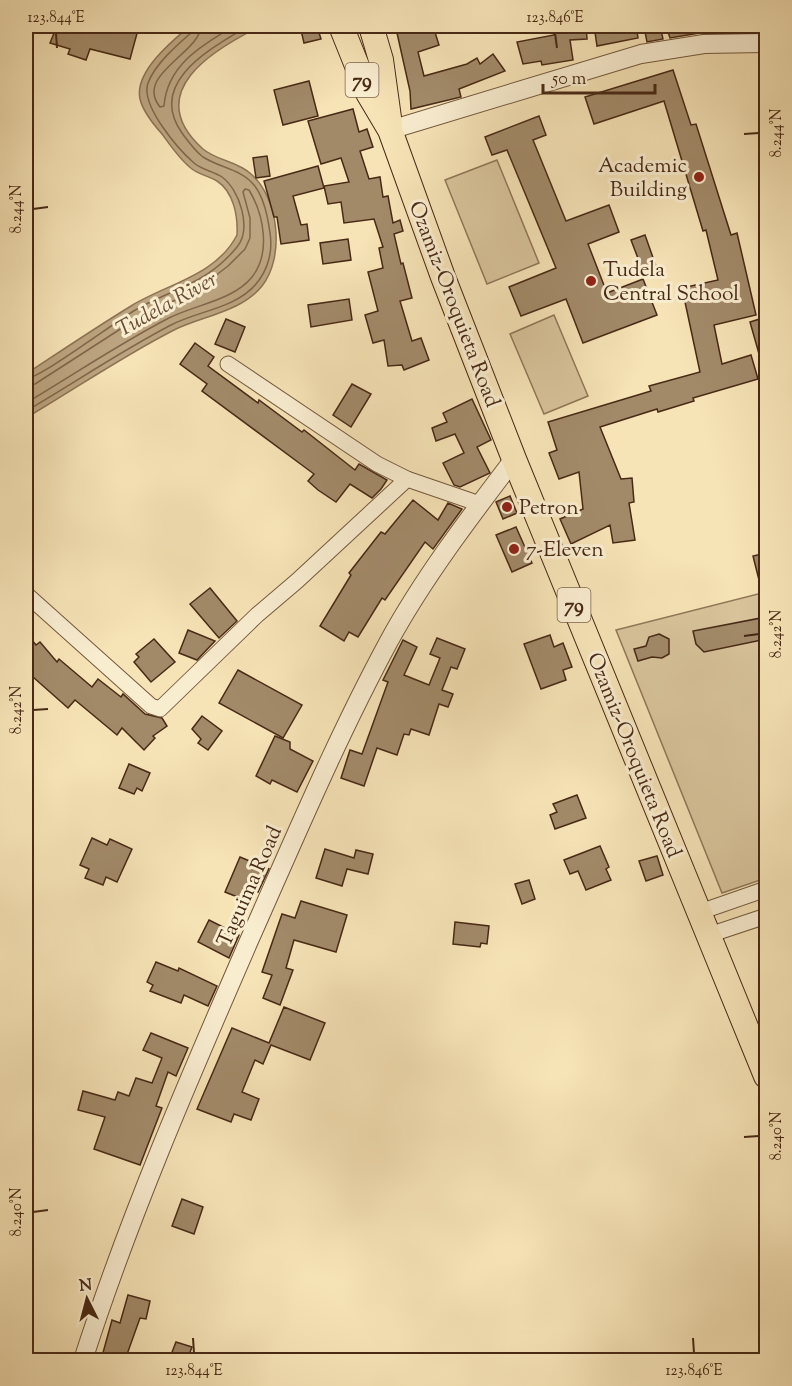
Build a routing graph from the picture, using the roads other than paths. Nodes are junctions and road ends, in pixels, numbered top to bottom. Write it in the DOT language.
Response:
graph roads {
  1 [pos="341,26"];
  2 [pos="371,26"];
  3 [pos="766,43"];
  4 [pos="390,130"];
  5 [pos="228,364"];
  6 [pos="514,459"];
  7 [pos="407,479"];
  8 [pos="480,504"];
  9 [pos="26,594"];
  10 [pos="766,889"];
  11 [pos="700,912"];
  12 [pos="766,916"];
  13 [pos="710,935"];
  14 [pos="766,1076"];
  15 [pos="83,1360"];
  1 -- 4 [label="highway, Ozamiz-Oroquieta Road / 79"];
  2 -- 4 [label="highway, Ozamiz-Oroquieta Road / 79"];
  3 -- 4 [label="street"];
  4 -- 6 [label="highway, Ozamiz-Oroquieta Road / 79"];
  5 -- 7 [label="street"];
  6 -- 8 [label="street, Taguima Road"];
  6 -- 11 [label="highway, Ozamiz-Oroquieta Road / 79"];
  7 -- 8 [label="street"];
  7 -- 9 [label="street"];
  8 -- 15 [label="street, Taguima Road"];
  10 -- 11 [label="street"];
  11 -- 13 [label="highway, Ozamiz-Oroquieta Road / 79"];
  12 -- 13 [label="street"];
  13 -- 14 [label="highway, Ozamiz-Oroquieta Road / 79"];
}
